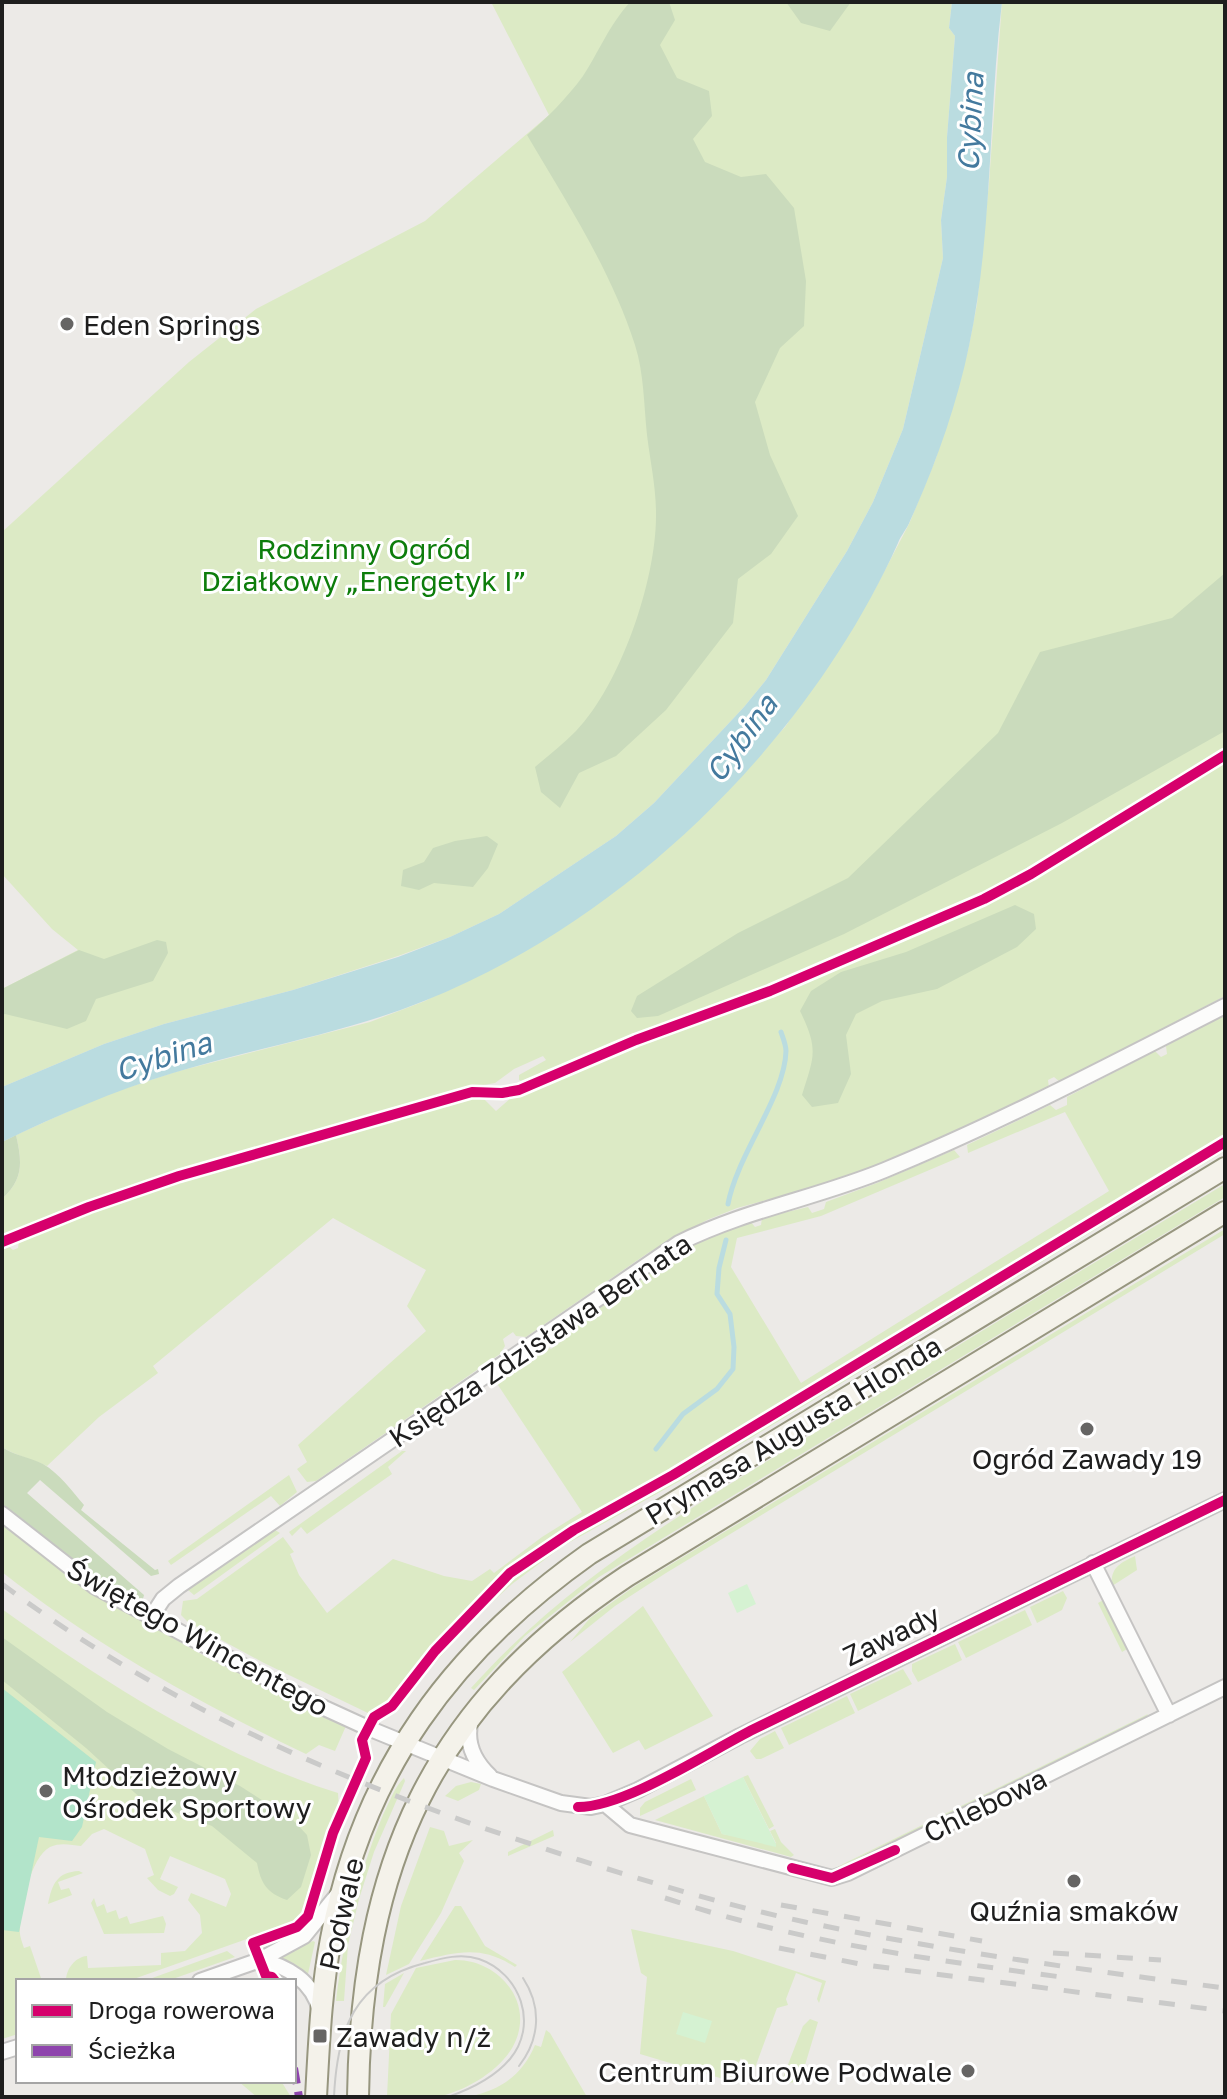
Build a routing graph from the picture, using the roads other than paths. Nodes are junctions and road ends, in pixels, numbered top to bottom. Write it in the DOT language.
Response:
graph roads {
  1 [pos="1225,1006"];
  2 [pos="1225,1168"];
  3 [pos="1225,1212"];
  4 [pos="1225,1500"];
  5 [pos="2,1514"];
  6 [pos="1093,1563"];
  7 [pos="152,1616"];
  8 [pos="1225,1687"];
  9 [pos="477,1707"];
  10 [pos="1169,1715"];
  11 [pos="405,1742"];
  12 [pos="442,1759"];
  13 [pos="493,1779"];
  14 [pos="605,1804"];
  15 [pos="343,1887"];
  16 [pos="260,1960"];
  17 [pos="206,1979"];
  18 [pos="322,2020"];
  19 [pos="316,2097"];
  20 [pos="358,2097"];
  1 -- 7 [label="street, Księdza Zdzisława Bernata"];
  2 -- 11 [label="main road, Prymasa Augusta Hlonda"];
  3 -- 9 [label="main road, Prymasa Augusta Hlonda"];
  4 -- 6 [label="street, Zawady"];
  5 -- 7 [label="street, Świętego Wincentego"];
  6 -- 10 [label="street"];
  6 -- 14 [label="street, Zawady"];
  7 -- 11 [label="street, Świętego Wincentego"];
  8 -- 10 [label="street, Chlebowa"];
  9 -- 12 [label="main road, Prymasa Augusta Hlonda"];
  9 -- 13 [label="street"];
  10 -- 14 [label="street, Chlebowa"];
  11 -- 12 [label="street, Zawady"];
  11 -- 15 [label="main road, Podwale"];
  12 -- 13 [label="street, Zawady"];
  12 -- 20 [label="main road, Podwale"];
  13 -- 14 [label="street, Zawady"];
  15 -- 16 [label="street"];
  15 -- 18 [label="main road, Podwale"];
  16 -- 17 [label="street"];
  16 -- 18 [label="street"];
  18 -- 19 [label="main road, Podwale"];
}
